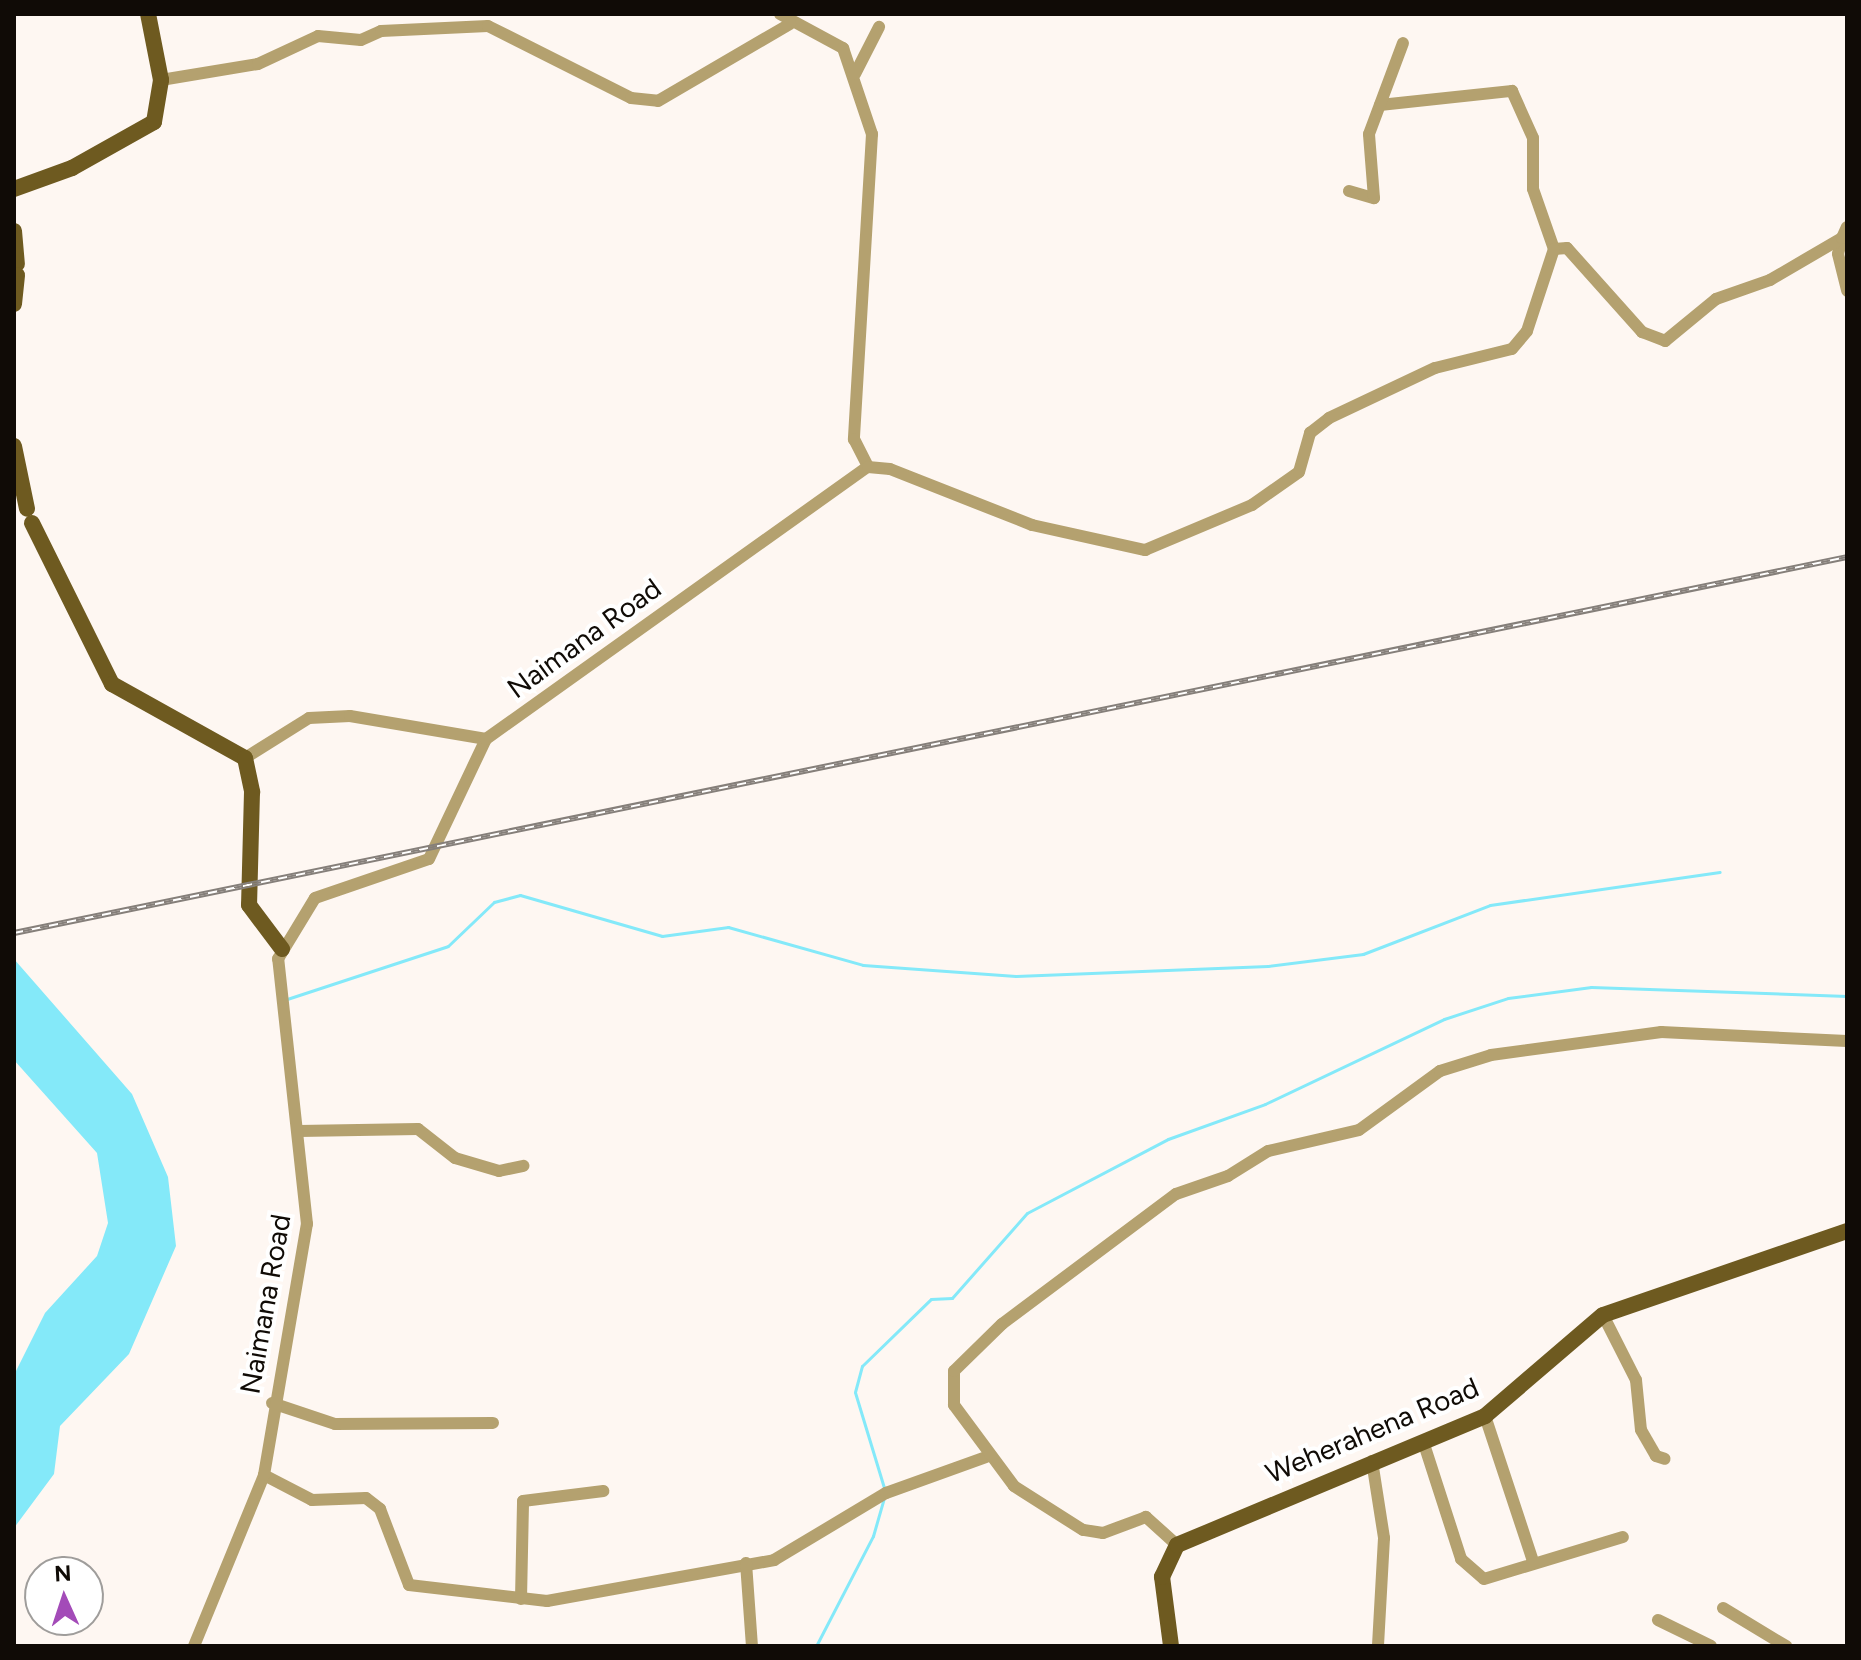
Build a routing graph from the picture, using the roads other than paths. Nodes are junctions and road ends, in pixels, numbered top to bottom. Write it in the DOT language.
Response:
graph roads {
  1 [pos="148,14"];
  2 [pos="780,14"];
  3 [pos="790,24"];
  4 [pos="879,27"];
  5 [pos="1403,43"];
  6 [pos="855,74"];
  7 [pos="161,80"];
  8 [pos="1380,105"];
  9 [pos="14,189"];
  10 [pos="1349,191"];
  11 [pos="14,231"];
  12 [pos="1845,233"];
  13 [pos="1554,249"];
  14 [pos="1847,291"];
  15 [pos="14,304"];
  16 [pos="14,446"];
  17 [pos="868,467"];
  18 [pos="486,739"];
  19 [pos="245,758"];
  20 [pos="282,949"];
  21 [pos="1847,1041"];
  22 [pos="299,1131"];
  23 [pos="523,1166"];
  24 [pos="1847,1231"];
  25 [pos="1603,1315"];
  26 [pos="272,1403"];
  27 [pos="1485,1416"];
  28 [pos="493,1423"];
  29 [pos="1423,1441"];
  30 [pos="986,1457"];
  31 [pos="1665,1459"];
  32 [pos="1372,1461"];
  33 [pos="264,1475"];
  34 [pos="603,1491"];
  35 [pos="1623,1537"];
  36 [pos="1177,1545"];
  37 [pos="1533,1561"];
  38 [pos="746,1563"];
  39 [pos="521,1599"];
  40 [pos="1723,1608"];
  41 [pos="1658,1620"];
  42 [pos="194,1646"];
  43 [pos="752,1646"];
  44 [pos="1171,1646"];
  45 [pos="1378,1646"];
  46 [pos="1711,1646"];
  47 [pos="1786,1646"];
  1 -- 7 [label="main road"];
  2 -- 3 [label="street"];
  3 -- 6 [label="street"];
  3 -- 7 [label="street"];
  4 -- 6 [label="street"];
  5 -- 8 [label="street"];
  6 -- 17 [label="street"];
  7 -- 9 [label="main road"];
  8 -- 10 [label="street"];
  8 -- 13 [label="street"];
  11 -- 15 [label="main road"];
  12 -- 13 [label="street"];
  12 -- 14 [label="street"];
  13 -- 17 [label="street"];
  16 -- 19 [label="main road"];
  17 -- 18 [label="street, Naimana Road"];
  18 -- 19 [label="street"];
  18 -- 20 [label="street, Naimana Road"];
  19 -- 20 [label="main road"];
  20 -- 22 [label="street, Naimana Road"];
  21 -- 30 [label="street"];
  22 -- 23 [label="street"];
  22 -- 26 [label="street, Naimana Road"];
  24 -- 25 [label="main road, Weherahena Road"];
  25 -- 27 [label="main road, Weherahena Road"];
  25 -- 31 [label="street"];
  26 -- 28 [label="street"];
  26 -- 33 [label="street, Naimana Road"];
  27 -- 29 [label="main road, Weherahena Road"];
  27 -- 37 [label="street"];
  29 -- 32 [label="main road, Weherahena Road"];
  29 -- 37 [label="street"];
  30 -- 36 [label="street"];
  30 -- 38 [label="street"];
  32 -- 36 [label="main road, Weherahena Road"];
  32 -- 45 [label="street"];
  33 -- 39 [label="street"];
  33 -- 42 [label="street, Naimana Road"];
  34 -- 39 [label="street"];
  35 -- 37 [label="street"];
  36 -- 44 [label="main road"];
  38 -- 39 [label="street"];
  38 -- 43 [label="street"];
  40 -- 47 [label="street"];
  41 -- 46 [label="street"];
}
